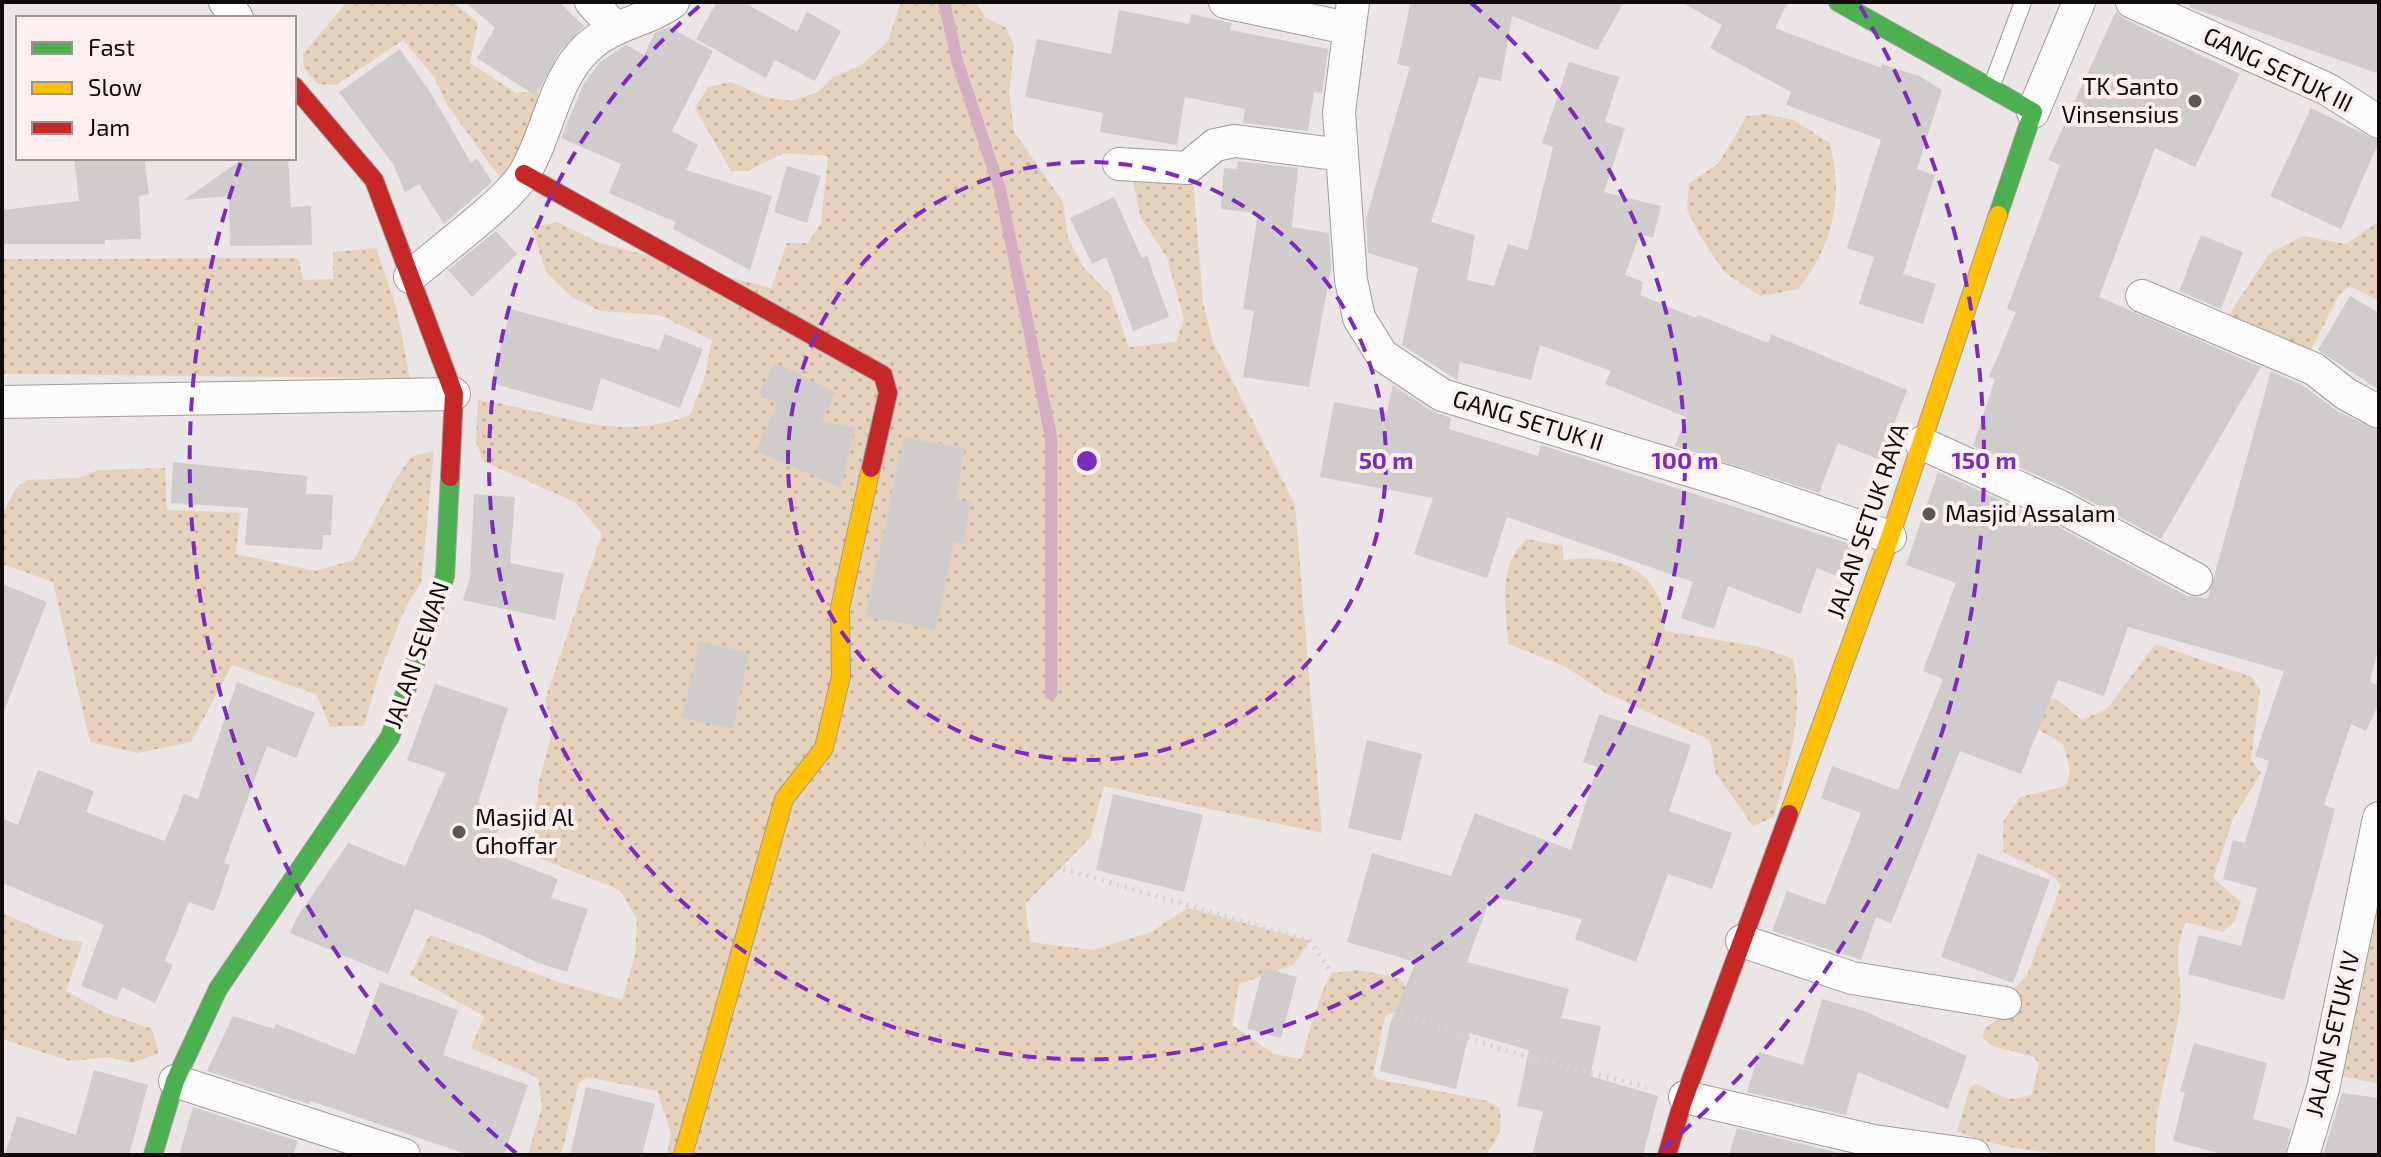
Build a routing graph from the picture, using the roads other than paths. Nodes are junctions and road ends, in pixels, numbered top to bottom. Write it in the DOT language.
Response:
graph roads {
  1 [pos="591,2"];
  2 [pos="673,2"];
  3 [pos="1225,2"];
  4 [pos="1838,2"];
  5 [pos="2023,2"];
  6 [pos="2079,2"];
  7 [pos="2132,2"];
  8 [pos="1350,15"];
  9 [pos="616,29"];
  10 [pos="1991,86"];
  11 [pos="296,88"];
  12 [pos="2033,112"];
  13 [pos="2379,122"];
  14 [pos="1342,155"];
  15 [pos="1119,164"];
  16 [pos="524,174"];
  17 [pos="410,277"];
  18 [pos="2142,296"];
  19 [pos="454,394"];
  20 [pos="2,402"];
  21 [pos="2379,412"];
  22 [pos="1921,443"];
  23 [pos="1890,537"];
  24 [pos="2196,579"];
  25 [pos="2379,818"];
  26 [pos="1742,941"];
  27 [pos="2005,1003"];
  28 [pos="175,1081"];
  29 [pos="1685,1097"];
  30 [pos="153,1155"];
  31 [pos="404,1155"];
  32 [pos="683,1155"];
  33 [pos="1667,1155"];
  34 [pos="1974,1155"];
  35 [pos="2303,1155"];
  1 -- 9 [label="street"];
  2 -- 9 [label="street"];
  3 -- 8 [label="street"];
  4 -- 10 [label="street"];
  5 -- 10 [label="lane"];
  6 -- 12 [label="street"];
  7 -- 13 [label="street, GANG SETUK III"];
  8 -- 14 [label="street, GANG SETUK II"];
  9 -- 16 [label="street"];
  10 -- 12 [label="street"];
  11 -- 17 [label="street, JALAN SEWAN"];
  12 -- 22 [label="street, JALAN SETUK RAYA"];
  14 -- 15 [label="street"];
  14 -- 23 [label="street, GANG SETUK II"];
  16 -- 17 [label="street"];
  16 -- 32 [label="street"];
  17 -- 19 [label="street, JALAN SEWAN"];
  18 -- 21 [label="street"];
  19 -- 20 [label="street"];
  19 -- 28 [label="street, JALAN SEWAN"];
  22 -- 23 [label="street, JALAN SETUK RAYA"];
  22 -- 24 [label="street"];
  23 -- 26 [label="street, JALAN SETUK RAYA"];
  25 -- 35 [label="street, JALAN SETUK IV"];
  26 -- 27 [label="street"];
  26 -- 29 [label="street, JALAN SETUK RAYA"];
  28 -- 30 [label="street, JALAN SEWAN"];
  28 -- 31 [label="street"];
  29 -- 33 [label="street, JALAN SETUK RAYA"];
  29 -- 34 [label="street"];
}
